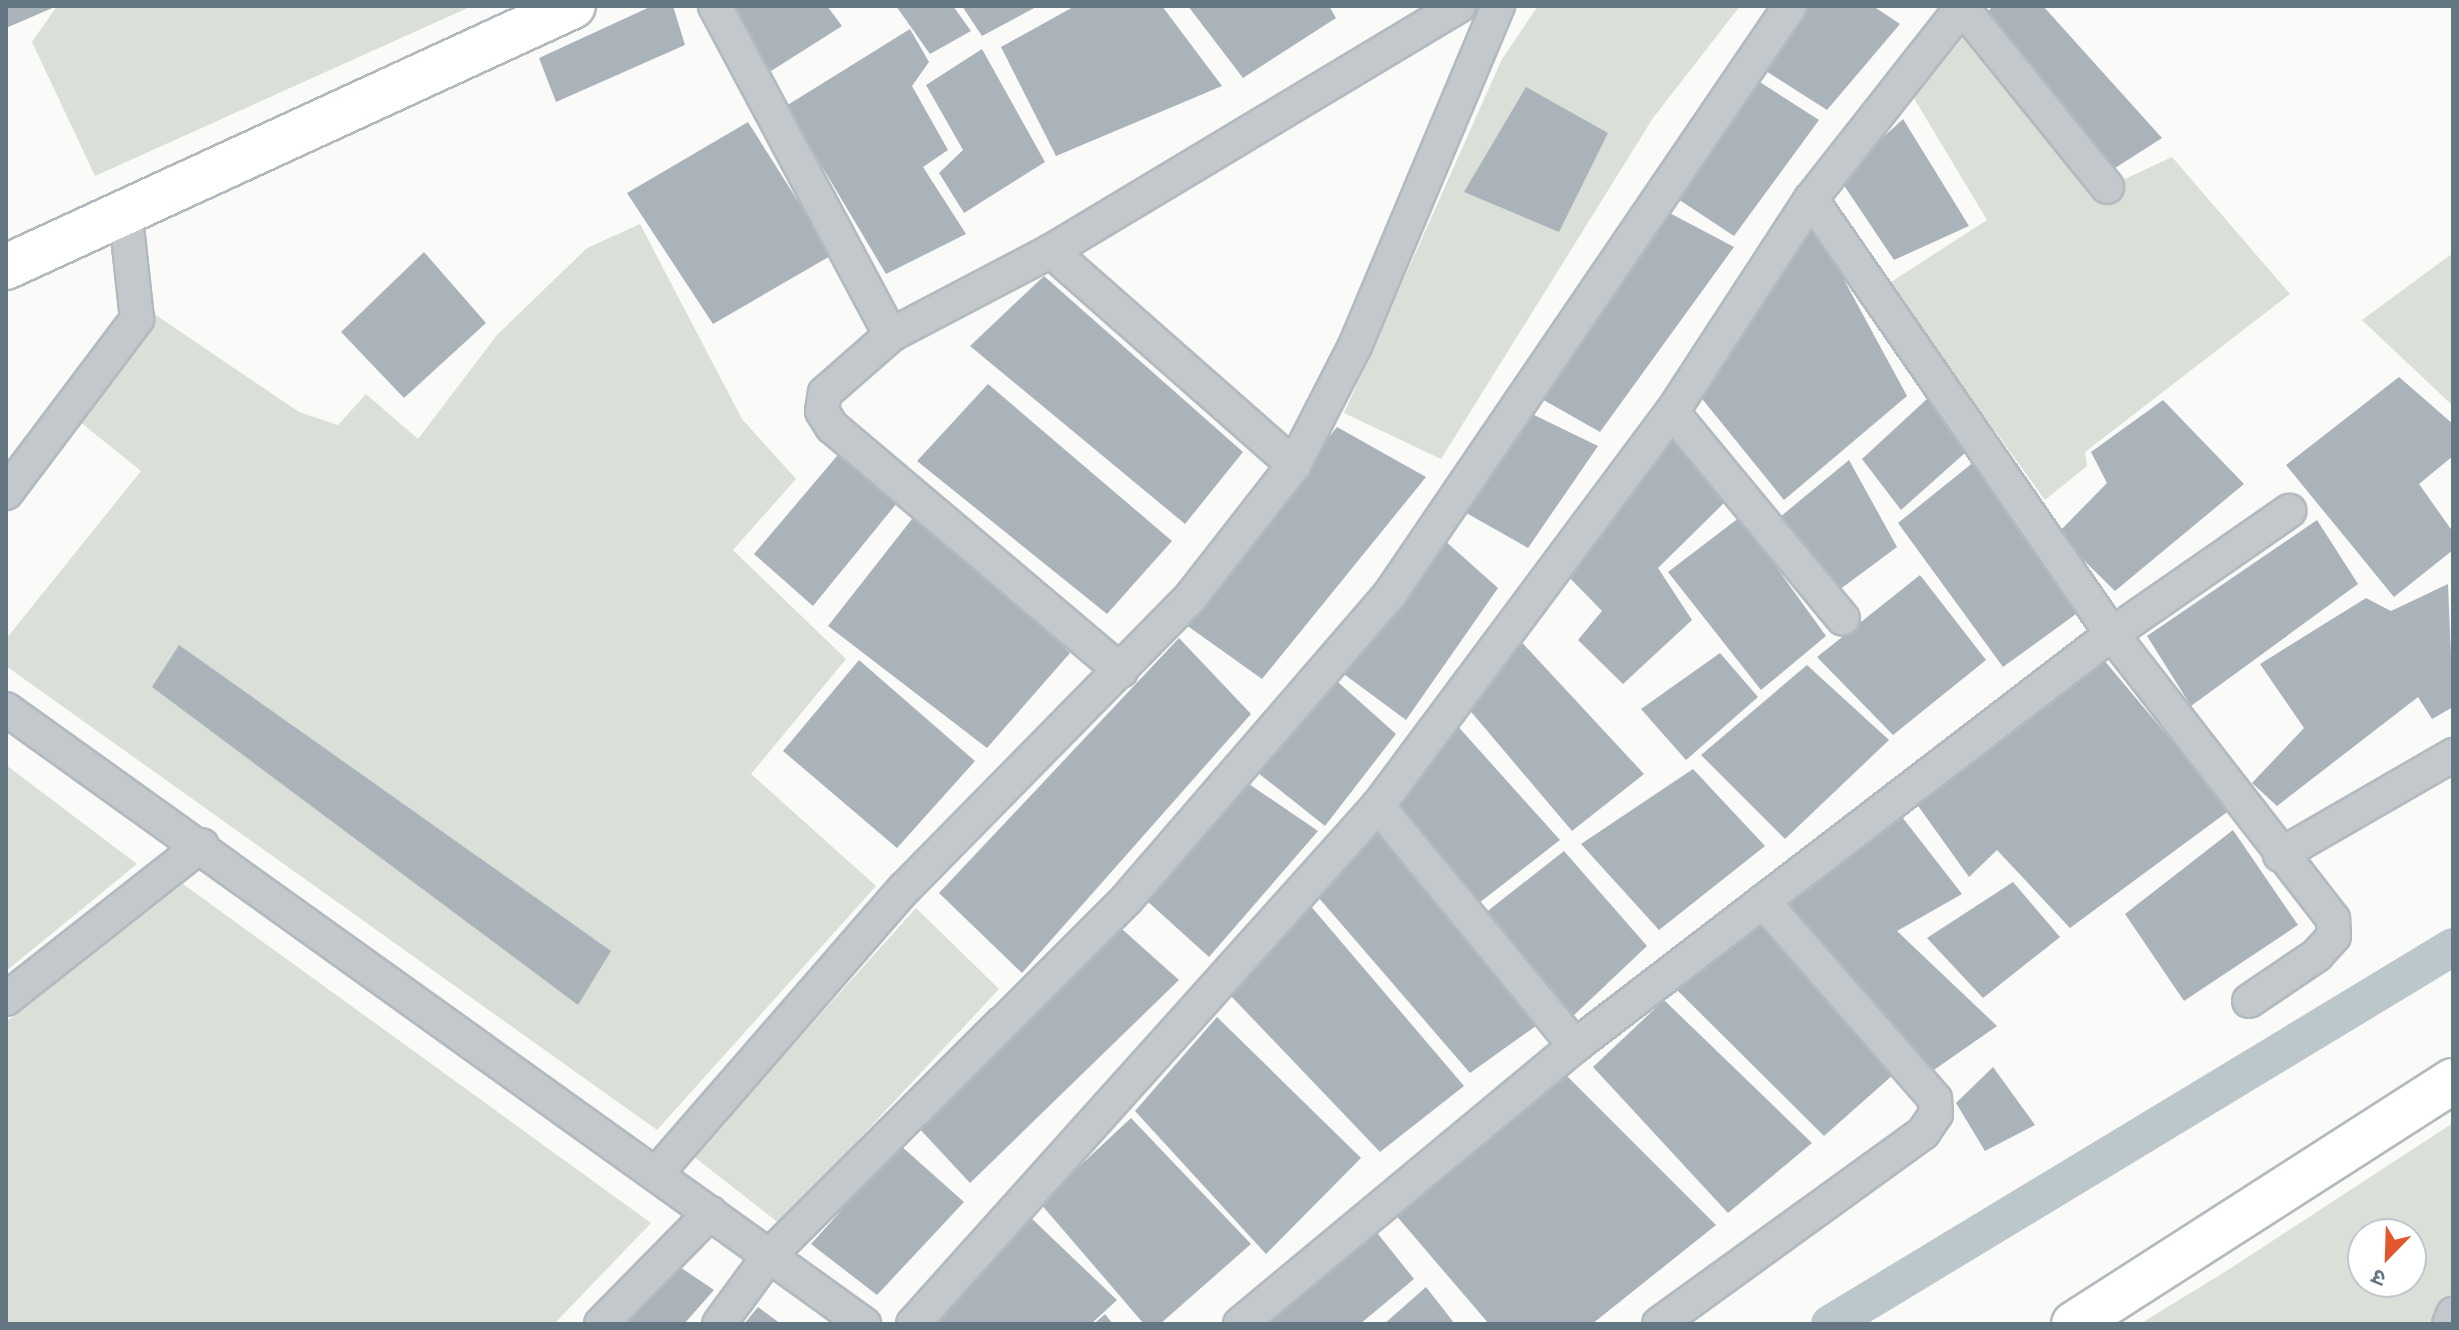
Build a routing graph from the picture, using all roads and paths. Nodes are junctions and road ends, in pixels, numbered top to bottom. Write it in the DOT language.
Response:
graph roads {
  1 [pos="573,6"];
  2 [pos="715,6"];
  3 [pos="1459,6"];
  4 [pos="1790,6"];
  5 [pos="1493,7"];
  6 [pos="1962,7"];
  7 [pos="2107,187"];
  8 [pos="1811,199"];
  9 [pos="125,209"];
  10 [pos="1051,251"];
  11 [pos="6,267"];
  12 [pos="891,335"];
  13 [pos="1672,412"];
  14 [pos="1294,465"];
  15 [pos="6,493"];
  16 [pos="2289,511"];
  17 [pos="1843,619"];
  18 [pos="2112,634"];
  19 [pos="1121,671"];
  20 [pos="6,709"];
  21 [pos="2453,755"];
  22 [pos="1378,806"];
  23 [pos="202,845"];
  24 [pos="2280,855"];
  25 [pos="1763,901"];
  26 [pos="6,999"];
  27 [pos="2249,1001"];
  28 [pos="1575,1046"];
  29 [pos="2453,1081"];
  30 [pos="656,1174"];
  31 [pos="710,1213"];
  32 [pos="769,1256"];
  33 [pos="2453,1314"];
  34 [pos="601,1324"];
  35 [pos="719,1324"];
  36 [pos="864,1324"];
  37 [pos="913,1324"];
  38 [pos="1240,1324"];
  39 [pos="1659,1324"];
  40 [pos="2074,1324"];
  41 [pos="2449,1324"];
  1 -- 9 [label="street"];
  2 -- 12 [label="street"];
  3 -- 10 [label="street"];
  4 -- 32 [label="street"];
  5 -- 14 [label="street"];
  6 -- 7 [label="street"];
  6 -- 8 [label="street"];
  8 -- 13 [label="street"];
  8 -- 18 [label="street"];
  9 -- 11 [label="street"];
  9 -- 15 [label="street"];
  10 -- 12 [label="street"];
  10 -- 14 [label="street"];
  12 -- 19 [label="street"];
  13 -- 17 [label="street"];
  13 -- 22 [label="street"];
  14 -- 19 [label="street"];
  16 -- 18 [label="street"];
  18 -- 24 [label="street"];
  18 -- 25 [label="street"];
  19 -- 30 [label="street"];
  20 -- 23 [label="street"];
  21 -- 24 [label="street"];
  22 -- 28 [label="street"];
  22 -- 37 [label="street"];
  23 -- 26 [label="street"];
  23 -- 30 [label="street"];
  24 -- 27 [label="street"];
  25 -- 28 [label="street"];
  25 -- 39 [label="street"];
  28 -- 38 [label="street"];
  29 -- 40 [label="street"];
  30 -- 31 [label="street"];
  31 -- 32 [label="street"];
  31 -- 34 [label="street"];
  32 -- 35 [label="street"];
  32 -- 36 [label="street"];
  33 -- 41 [label="street"];
}
